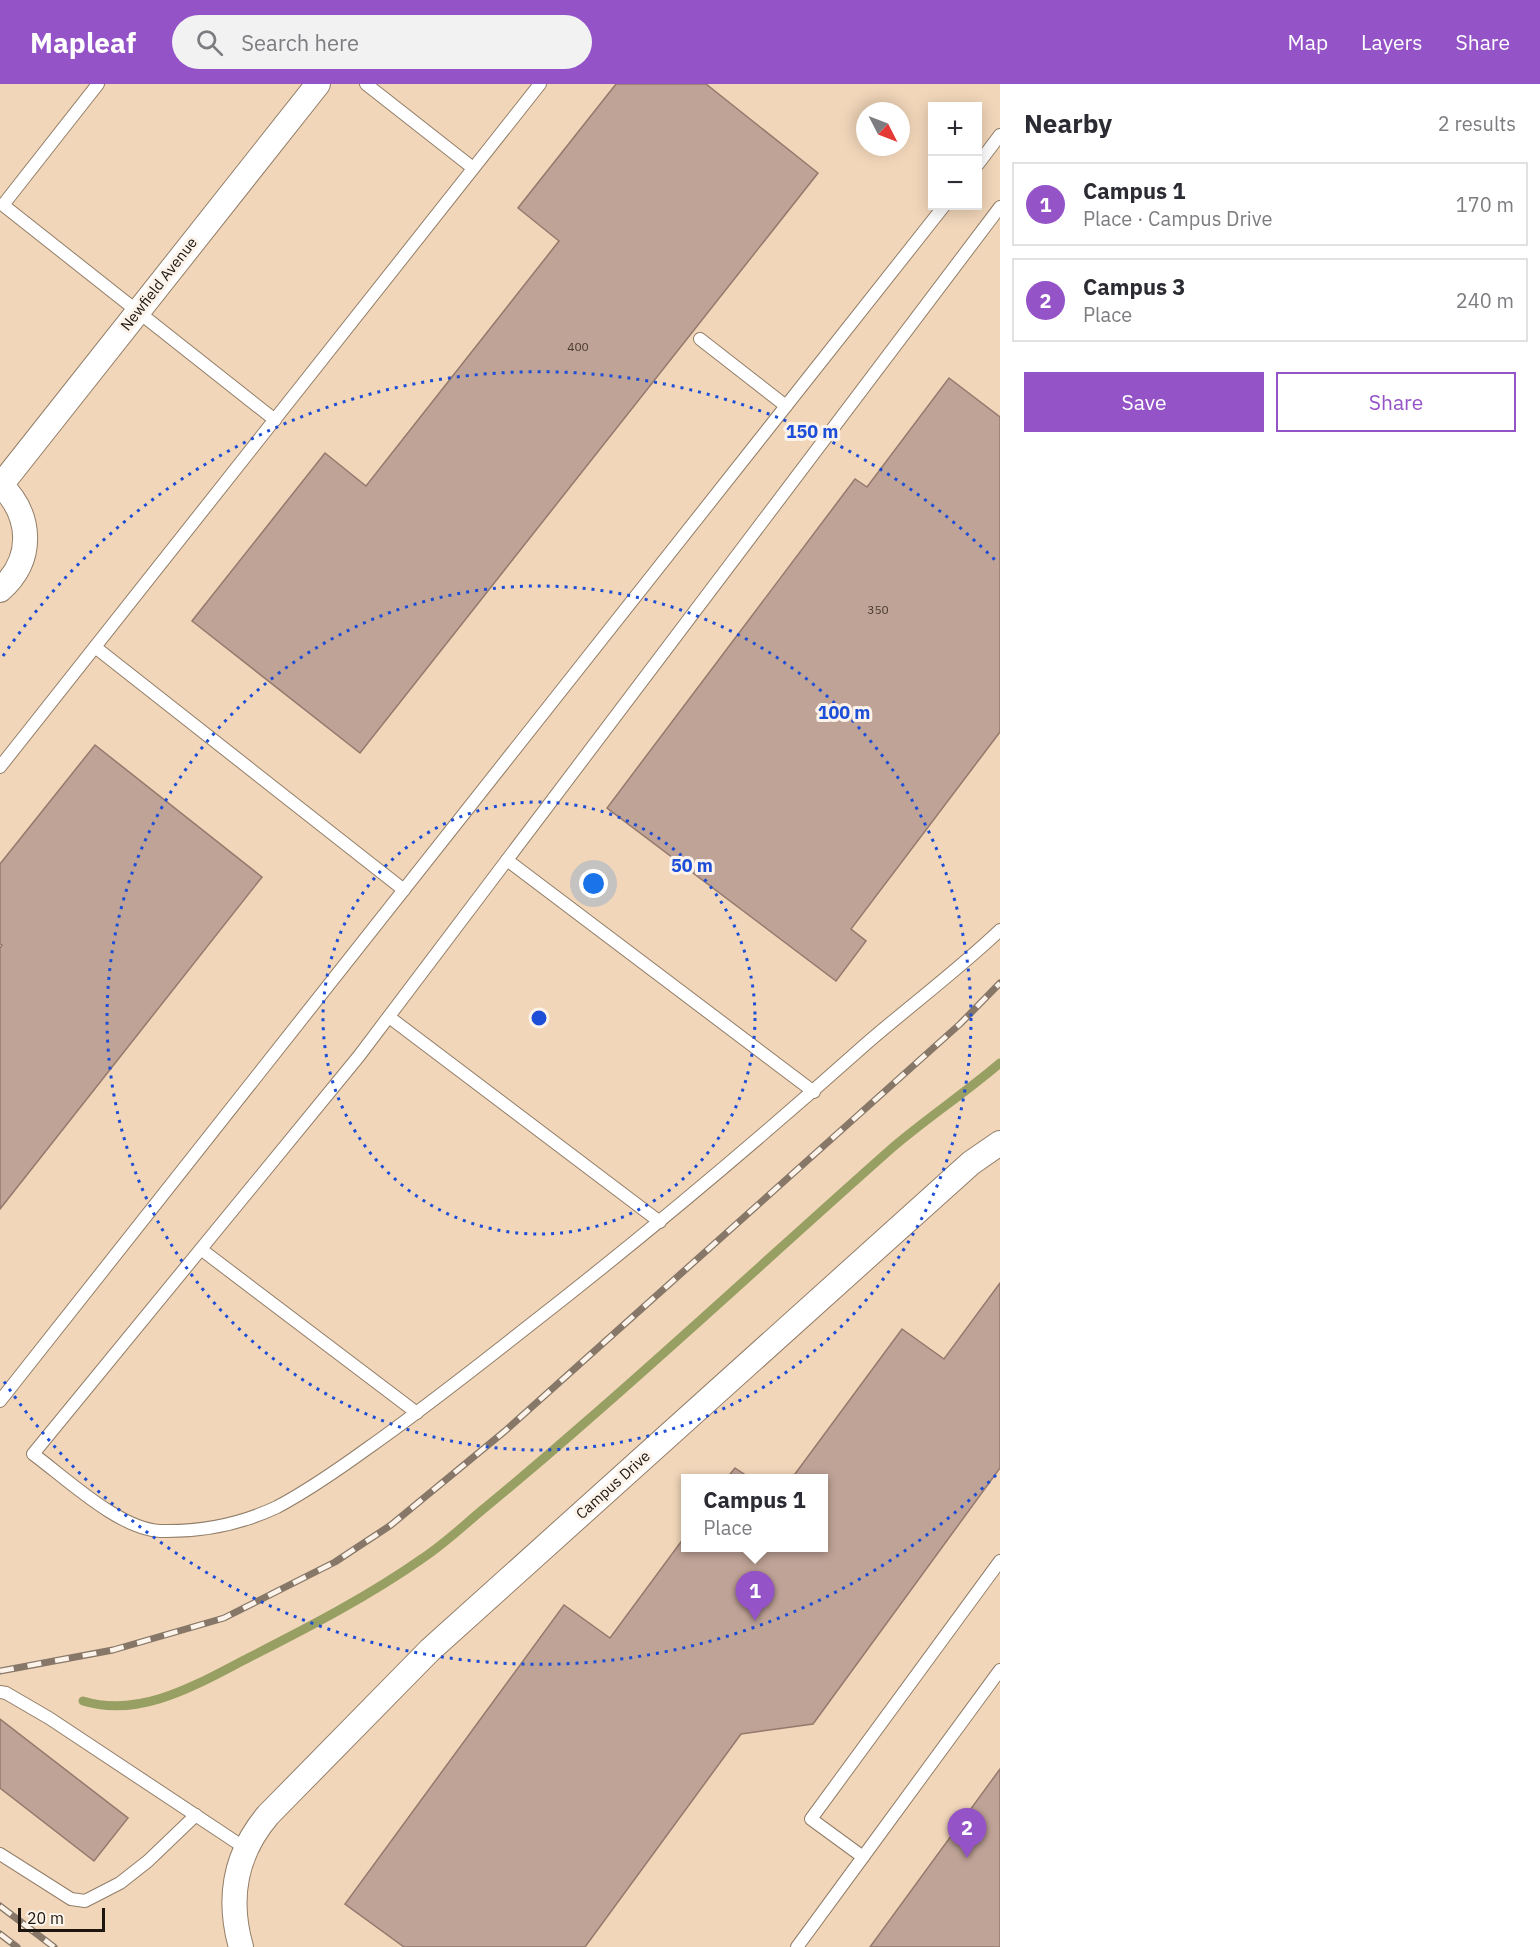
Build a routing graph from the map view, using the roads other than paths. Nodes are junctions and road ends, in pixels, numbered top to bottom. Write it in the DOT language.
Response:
graph roads {
  1 [pos="98,84"];
  2 [pos="318,84"];
  3 [pos="366,84"];
  4 [pos="540,84"];
  5 [pos="1000,135"];
  6 [pos="982,159"];
  7 [pos="473,168"];
  8 [pos="1000,207"];
  9 [pos="941,210"];
  10 [pos="138,312"];
  11 [pos="700,339"];
  12 [pos="786,406"];
  13 [pos="275,420"];
  14 [pos="0,485"];
  15 [pos="0,590"];
  16 [pos="95,647"];
  17 [pos="0,767"];
  18 [pos="507,860"];
  19 [pos="404,890"];
  20 [pos="1000,930"];
  21 [pos="389,1017"];
  22 [pos="814,1092"];
  23 [pos="1000,1143"];
  24 [pos="660,1221"];
  25 [pos="202,1250"];
  26 [pos="0,1401"];
  27 [pos="417,1413"];
  28 [pos="1000,1561"];
  29 [pos="1000,1670"];
  30 [pos="0,1692"];
  31 [pos="196,1815"];
  32 [pos="245,1848"];
  33 [pos="0,1854"];
  34 [pos="863,1857"];
  35 [pos="242,1947"];
  36 [pos="797,1947"];
  1 -- 10 [label="lane"];
  2 -- 10 [label="street, Newfield Avenue"];
  3 -- 7 [label="lane"];
  4 -- 7 [label="lane"];
  5 -- 6 [label="lane"];
  7 -- 13 [label="lane"];
  8 -- 18 [label="lane"];
  9 -- 12 [label="lane"];
  10 -- 13 [label="lane"];
  10 -- 14 [label="street, Newfield Avenue"];
  11 -- 12 [label="lane"];
  12 -- 19 [label="lane"];
  13 -- 16 [label="lane"];
  14 -- 15 [label="street, Newfield Avenue"];
  16 -- 17 [label="lane"];
  16 -- 19 [label="lane"];
  18 -- 21 [label="lane"];
  18 -- 22 [label="lane"];
  19 -- 26 [label="lane"];
  20 -- 22 [label="lane"];
  21 -- 24 [label="lane"];
  21 -- 25 [label="lane"];
  22 -- 24 [label="lane"];
  23 -- 32 [label="street, Campus Drive"];
  24 -- 27 [label="lane"];
  25 -- 27 [label="lane"];
  25 -- 27 [label="lane"];
  28 -- 34 [label="lane"];
  29 -- 34 [label="lane"];
  30 -- 31 [label="lane"];
  31 -- 32 [label="lane"];
  31 -- 33 [label="lane"];
  32 -- 35 [label="street"];
  34 -- 36 [label="lane"];
}
